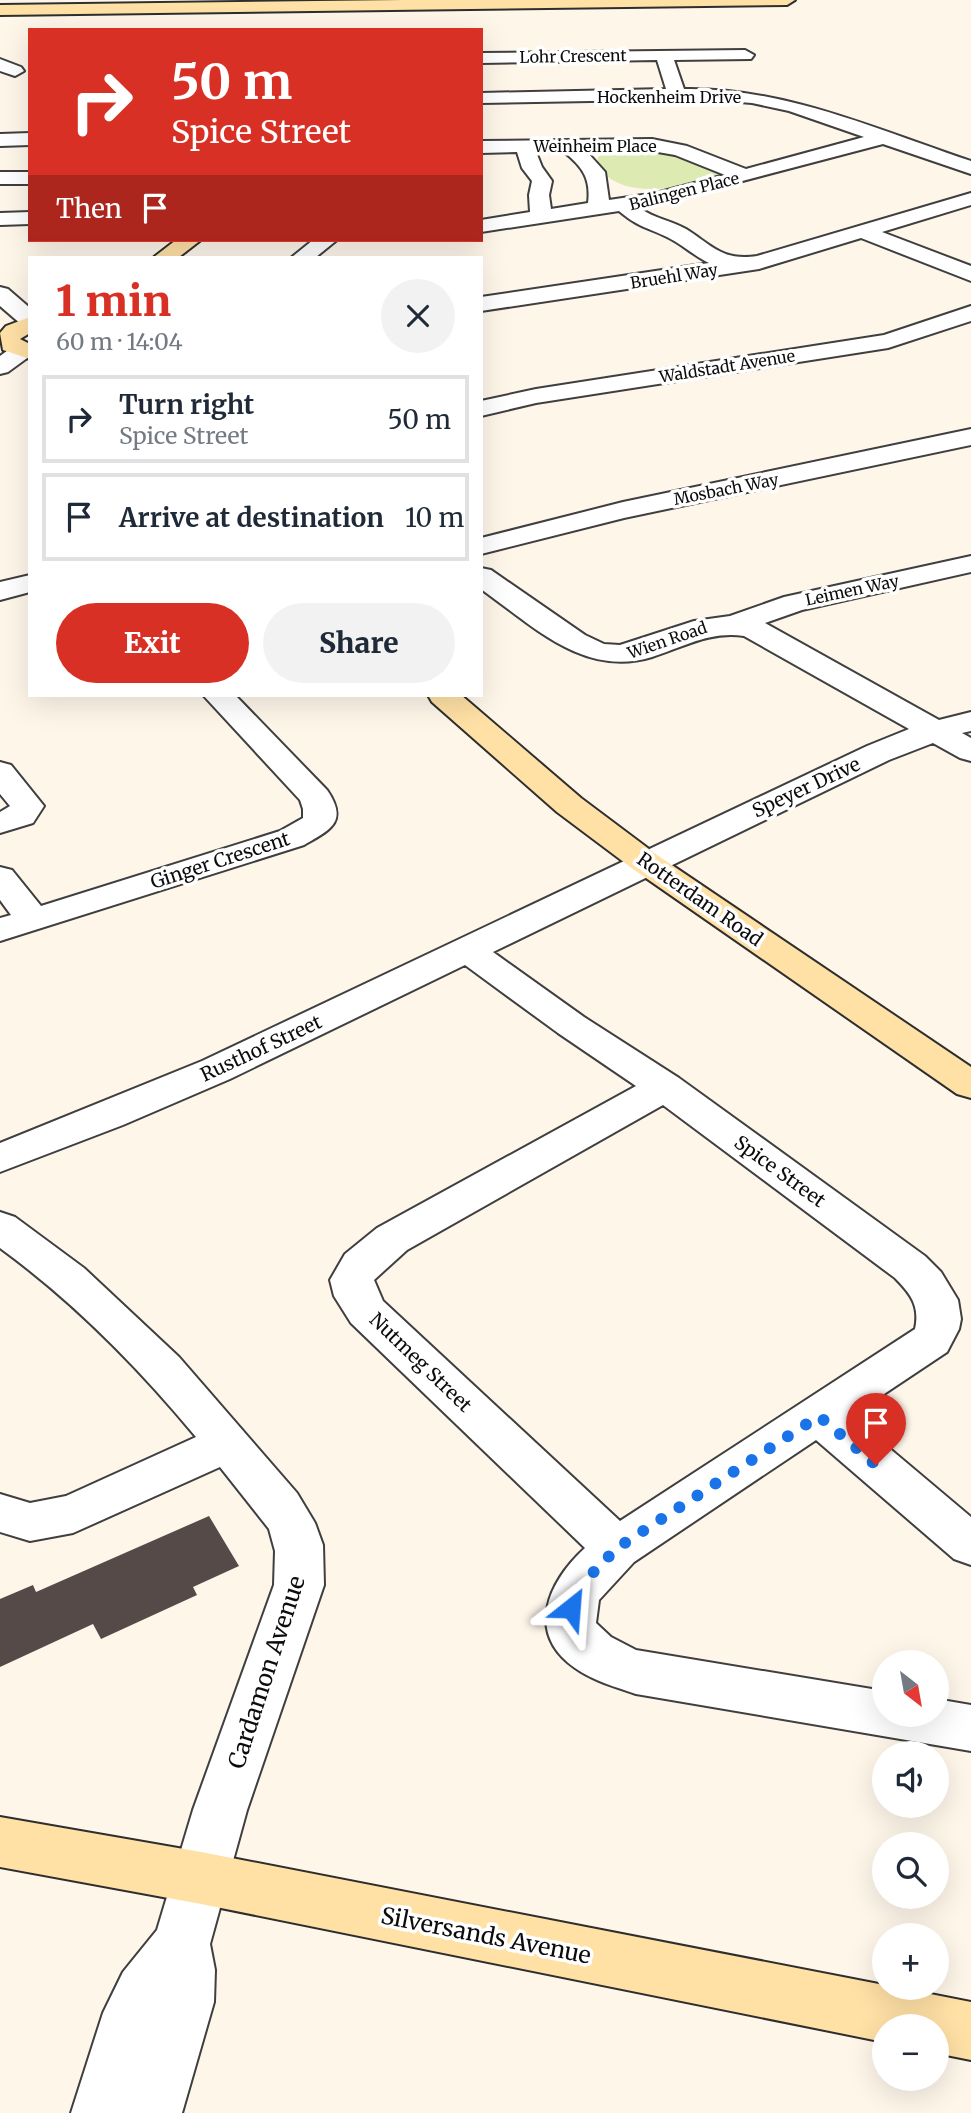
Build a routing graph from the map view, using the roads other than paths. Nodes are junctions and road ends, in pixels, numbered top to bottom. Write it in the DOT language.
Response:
graph roads {
  1 [pos="786,0"];
  2 [pos="140,4"];
  3 [pos="0,10"];
  4 [pos="132,26"];
  5 [pos="664,55"];
  6 [pos="744,55"];
  7 [pos="483,58"];
  8 [pos="677,95"];
  9 [pos="483,98"];
  10 [pos="884,138"];
  11 [pos="28,139"];
  12 [pos="0,140"];
  13 [pos="567,145"];
  14 [pos="614,145"];
  15 [pos="483,146"];
  16 [pos="524,146"];
  17 [pos="586,159"];
  18 [pos="971,168"];
  19 [pos="746,176"];
  20 [pos="0,178"];
  21 [pos="28,178"];
  22 [pos="599,180"];
  23 [pos="665,197"];
  24 [pos="971,199"];
  25 [pos="626,206"];
  26 [pos="598,210"];
  27 [pos="28,218"];
  28 [pos="541,218"];
  29 [pos="0,219"];
  30 [pos="685,221"];
  31 [pos="483,226"];
  32 [pos="863,232"];
  33 [pos="187,242"];
  34 [pos="323,242"];
  35 [pos="166,256"];
  36 [pos="304,256"];
  37 [pos="735,266"];
  38 [pos="971,274"];
  39 [pos="0,293"];
  40 [pos="483,304"];
  41 [pos="971,313"];
  42 [pos="28,320"];
  43 [pos="28,323"];
  44 [pos="27,351"];
  45 [pos="0,367"];
  46 [pos="483,409"];
  47 [pos="971,437"];
  48 [pos="483,545"];
  49 [pos="971,564"];
  50 [pos="483,577"];
  51 [pos="28,584"];
  52 [pos="0,591"];
  53 [pos="736,624"];
  54 [pos="220,697"];
  55 [pos="445,697"];
  56 [pos="971,721"];
  57 [pos="936,730"];
  58 [pos="971,751"];
  59 [pos="0,772"];
  60 [pos="0,822"];
  61 [pos="645,862"];
  62 [pos="0,877"];
  63 [pos="33,919"];
  64 [pos="516,925"];
  65 [pos="0,930"];
  66 [pos="467,950"];
  67 [pos="971,1084"];
  68 [pos="665,1087"];
  69 [pos="0,1158"];
  70 [pos="0,1227"];
  71 [pos="819,1416"];
  72 [pos="229,1443"];
  73 [pos="10,1523"];
  74 [pos="971,1545"];
  75 [pos="617,1548"];
  76 [pos="872,1712"];
  77 [pos="949,1724"];
  78 [pos="971,1728"];
  79 [pos="0,1842"];
  80 [pos="201,1878"];
  81 [pos="971,2031"];
  82 [pos="116,2113"];
  1 -- 2 [label="street"];
  2 -- 3 [label="street"];
  2 -- 4 [label="street"];
  5 -- 6 [label="street, Lohr Crescent"];
  5 -- 7 [label="street, Lohr Crescent"];
  5 -- 8 [label="street"];
  8 -- 9 [label="street, Hockenheim Drive"];
  8 -- 10 [label="street, Hockenheim Drive"];
  10 -- 18 [label="street, Hockenheim Drive"];
  10 -- 19 [label="street, Balingen Place"];
  11 -- 12 [label="street"];
  13 -- 14 [label="street, Weinheim Place"];
  13 -- 16 [label="street, Weinheim Place"];
  13 -- 17 [label="street"];
  14 -- 17 [label="street"];
  14 -- 19 [label="street, Weinheim Place"];
  15 -- 16 [label="street, Weinheim Place"];
  16 -- 28 [label="street"];
  17 -- 22 [label="street"];
  19 -- 23 [label="street, Balingen Place"];
  20 -- 21 [label="street"];
  22 -- 23 [label="street"];
  22 -- 26 [label="street"];
  23 -- 25 [label="street, Balingen Place"];
  23 -- 30 [label="street"];
  24 -- 32 [label="street, Bruehl Way"];
  25 -- 26 [label="street, Balingen Place"];
  25 -- 30 [label="street"];
  26 -- 28 [label="street, Balingen Place"];
  27 -- 29 [label="street"];
  28 -- 31 [label="street, Balingen Place"];
  30 -- 37 [label="street"];
  32 -- 37 [label="street, Bruehl Way"];
  32 -- 38 [label="street"];
  33 -- 35 [label="street"];
  34 -- 36 [label="street"];
  37 -- 40 [label="street, Bruehl Way"];
  39 -- 42 [label="street"];
  41 -- 46 [label="street, Waldstadt Avenue"];
  43 -- 44 [label="street"];
  44 -- 45 [label="street"];
  47 -- 48 [label="street, Mosbach Way"];
  49 -- 53 [label="street, Leimen Way"];
  50 -- 53 [label="street, Wien Road"];
  51 -- 52 [label="street"];
  53 -- 57 [label="street, Wien Road"];
  54 -- 63 [label="street, Ginger Crescent"];
  55 -- 61 [label="street, Rotterdam Road"];
  56 -- 57 [label="street, Speyer Drive"];
  57 -- 58 [label="street, Wien Road"];
  57 -- 61 [label="street, Speyer Drive"];
  59 -- 60 [label="street"];
  61 -- 64 [label="street, Speyer Drive"];
  61 -- 67 [label="street, Rotterdam Road"];
  62 -- 63 [label="street"];
  63 -- 65 [label="street, Ginger Crescent"];
  64 -- 66 [label="street, Rusthof Street"];
  66 -- 68 [label="street, Spice Street"];
  66 -- 69 [label="street, Rusthof Street"];
  68 -- 71 [label="street, Spice Street"];
  68 -- 75 [label="street, Nutmeg Street"];
  70 -- 72 [label="street, Cardamon Avenue"];
  71 -- 74 [label="street"];
  71 -- 75 [label="street, Spice Street"];
  72 -- 73 [label="street"];
  72 -- 80 [label="street, Cardamon Avenue"];
  75 -- 76 [label="street, Spice Street"];
  77 -- 78 [label="street"];
  79 -- 80 [label="street, Silversands Avenue"];
  80 -- 81 [label="street, Silversands Avenue"];
  80 -- 82 [label="street, Cardamon Avenue"];
}
